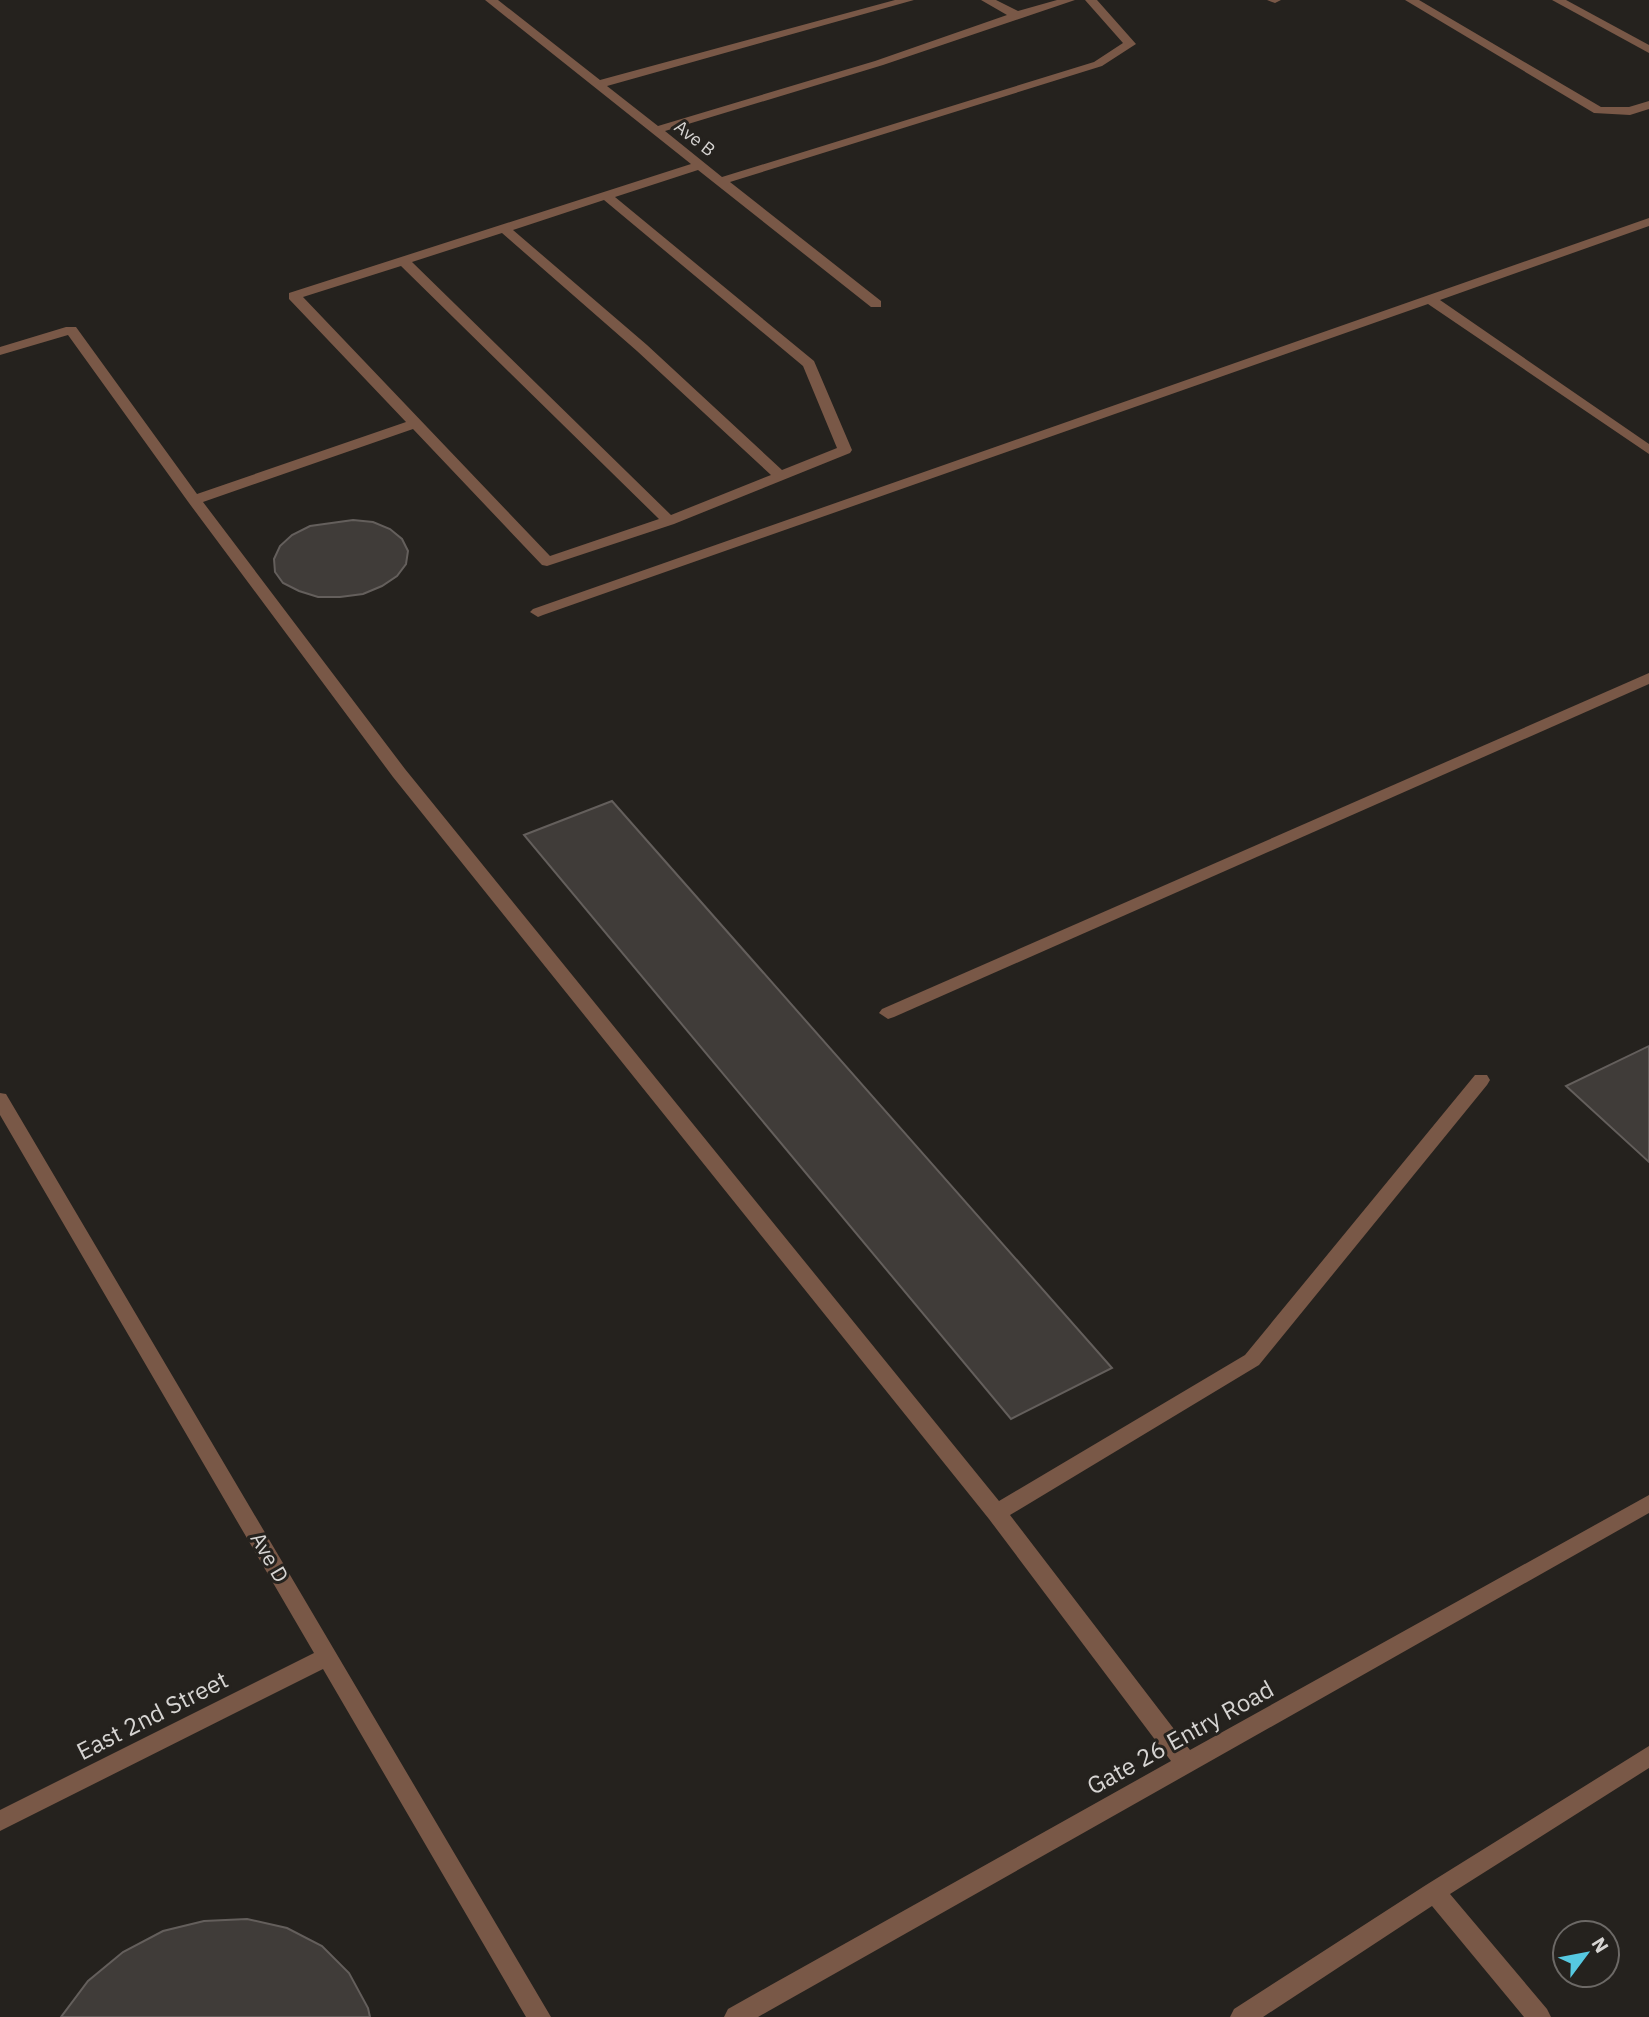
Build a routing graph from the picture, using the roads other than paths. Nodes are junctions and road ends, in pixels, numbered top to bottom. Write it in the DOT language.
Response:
graph roads {
  1 [pos="491,0"];
  2 [pos="908,0"];
  3 [pos="987,0"];
  4 [pos="1069,0"];
  5 [pos="1091,0"];
  6 [pos="1411,0"];
  7 [pos="1558,0"];
  8 [pos="1017,15"];
  9 [pos="1649,50"];
  10 [pos="597,85"];
  11 [pos="1649,105"];
  12 [pos="656,130"];
  13 [pos="701,165"];
  14 [pos="721,181"];
  15 [pos="607,196"];
  16 [pos="1649,222"];
  17 [pos="505,229"];
  18 [pos="404,262"];
  19 [pos="1430,299"];
  20 [pos="876,304"];
  21 [pos="0,351"];
  22 [pos="415,424"];
  23 [pos="1649,450"];
  24 [pos="781,477"];
  25 [pos="194,500"];
  26 [pos="669,521"];
  27 [pos="538,612"];
  28 [pos="1649,678"];
  29 [pos="888,1013"];
  30 [pos="1481,1080"];
  31 [pos="0,1099"];
  32 [pos="1649,1503"];
  33 [pos="996,1513"];
  34 [pos="328,1656"];
  35 [pos="1649,1756"];
  36 [pos="1187,1764"];
  37 [pos="0,1821"];
  38 [pos="1434,1892"];
  39 [pos="539,2017"];
  40 [pos="736,2017"];
  41 [pos="1242,2017"];
  42 [pos="1539,2017"];
  1 -- 10 [label="street, Ave B"];
  2 -- 10 [label="street"];
  3 -- 8 [label="street"];
  4 -- 8 [label="street"];
  5 -- 14 [label="street"];
  6 -- 11 [label="street"];
  7 -- 9 [label="street"];
  8 -- 12 [label="street"];
  10 -- 12 [label="street, Ave B"];
  12 -- 13 [label="street, Ave B"];
  13 -- 14 [label="street, Ave B"];
  13 -- 15 [label="street"];
  14 -- 20 [label="street, Ave B"];
  15 -- 17 [label="street"];
  15 -- 24 [label="street"];
  16 -- 19 [label="street"];
  17 -- 18 [label="street"];
  17 -- 24 [label="street"];
  18 -- 22 [label="street"];
  18 -- 26 [label="street"];
  19 -- 23 [label="street"];
  19 -- 27 [label="street"];
  21 -- 25 [label="street"];
  22 -- 25 [label="street"];
  22 -- 26 [label="street"];
  24 -- 26 [label="street"];
  25 -- 33 [label="street"];
  28 -- 29 [label="street"];
  30 -- 33 [label="street"];
  31 -- 34 [label="street, Ave D"];
  32 -- 36 [label="street, Gate 26 Entry Road"];
  33 -- 36 [label="street"];
  34 -- 37 [label="street, East 2nd Street"];
  34 -- 39 [label="street, Ave D"];
  35 -- 38 [label="street"];
  36 -- 40 [label="street, Gate 26 Entry Road"];
  38 -- 41 [label="street"];
  38 -- 42 [label="street"];
}
